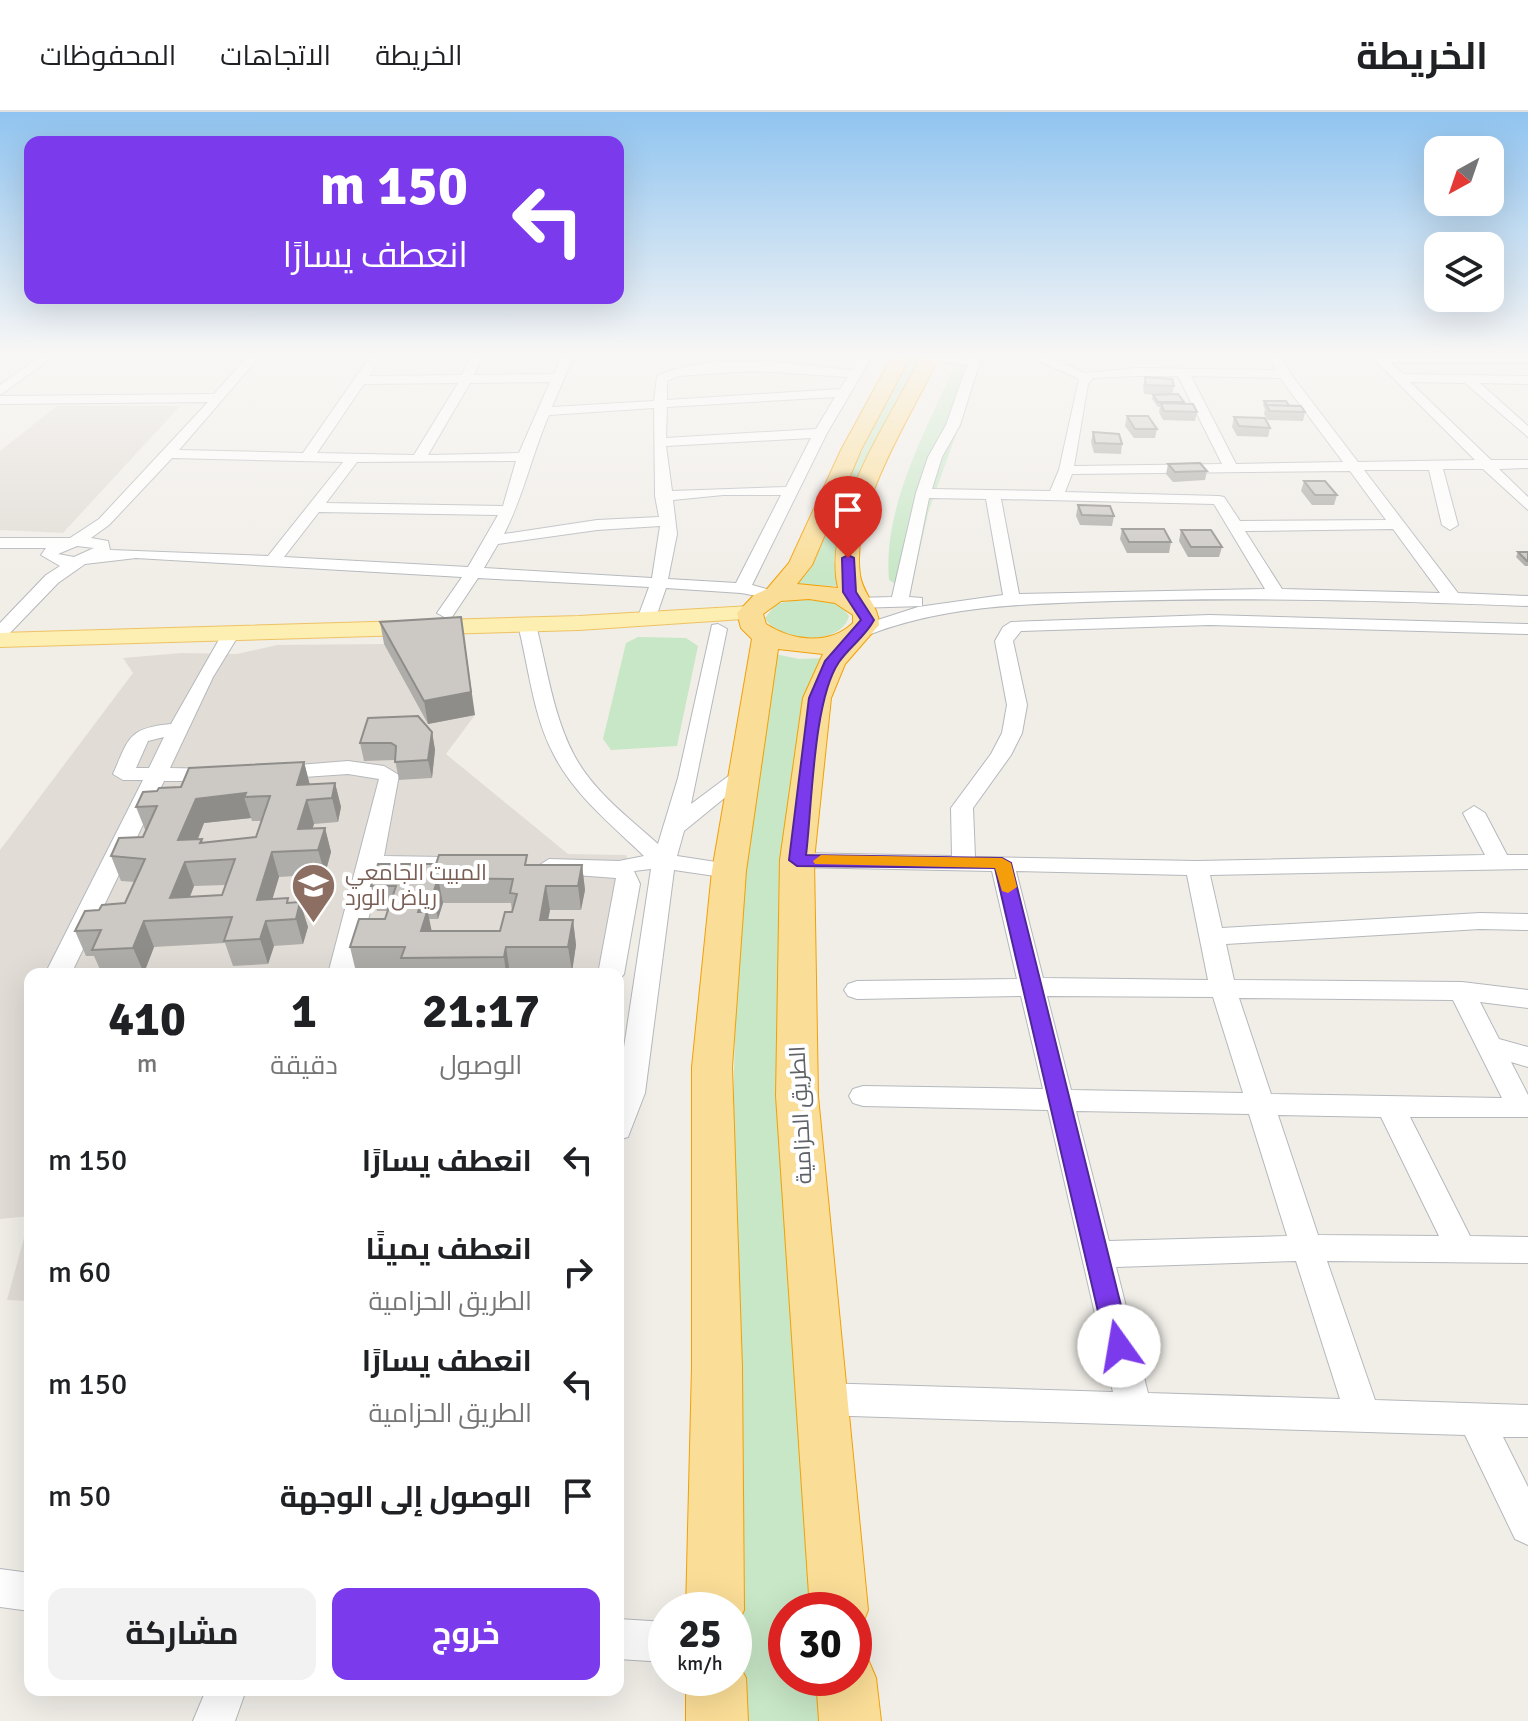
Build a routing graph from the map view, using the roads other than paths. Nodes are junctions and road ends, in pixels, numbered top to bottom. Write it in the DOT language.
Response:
graph roads {
  1 [pos="189,430"];
  2 [pos="326,430"];
  3 [pos="435,430"];
  4 [pos="536,430"];
  5 [pos="659,430"];
  6 [pos="822,430"];
  7 [pos="862,430"];
  8 [pos="898,430"];
  9 [pos="950,430"];
  10 [pos="1074,430"];
  11 [pos="1212,430"];
  12 [pos="1325,430"];
  13 [pos="1450,430"];
  14 [pos="820,433"];
  15 [pos="659,442"];
  16 [pos="168,454"];
  17 [pos="307,457"];
  18 [pos="524,457"];
  19 [pos="353,458"];
  20 [pos="418,459"];
  21 [pos="1435,464"];
  22 [pos="1484,464"];
  23 [pos="1528,464"];
  24 [pos="1352,467"];
  25 [pos="1231,468"];
  26 [pos="1066,470"];
  27 [pos="790,491"];
  28 [pos="1521,491"];
  29 [pos="923,493"];
  30 [pos="662,496"];
  31 [pos="993,496"];
  32 [pos="1056,496"];
  33 [pos="1528,505"];
  34 [pos="314,507"];
  35 [pos="506,511"];
  36 [pos="667,521"];
  37 [pos="104,522"];
  38 [pos="1398,524"];
  39 [pos="1450,525"];
  40 [pos="1236,526"];
  41 [pos="492,540"];
  42 [pos="72,542"];
  43 [pos="6,544"];
  44 [pos="93,551"];
  45 [pos="271,562"];
  46 [pos="52,565"];
  47 [pos="471,575"];
  48 [pos="659,583"];
  49 [pos="1276,594"];
  50 [pos="774,595"];
  51 [pos="1453,598"];
  52 [pos="1012,600"];
  53 [pos="1528,601"];
  54 [pos="899,602"];
  55 [pos="974,603"];
  56 [pos="446,613"];
  57 [pos="647,617"];
  58 [pos="858,617"];
  59 [pos="755,618"];
  60 [pos="579,623"];
  61 [pos="527,625"];
  62 [pos="718,629"];
  63 [pos="1528,629"];
  64 [pos="0,633"];
  65 [pos="231,633"];
  66 [pos="0,640"];
  67 [pos="177,730"];
  68 [pos="745,773"];
  69 [pos="154,777"];
  70 [pos="1474,813"];
  71 [pos="675,827"];
  72 [pos="797,860"];
  73 [pos="1499,861"];
  74 [pos="664,862"];
  75 [pos="1528,862"];
  76 [pos="371,863"];
  77 [pos="964,863"];
  78 [pos="1002,863"];
  79 [pos="462,865"];
  80 [pos="522,866"];
  81 [pos="620,868"];
  82 [pos="1197,868"];
  83 [pos="729,871"];
  84 [pos="1528,922"];
  85 [pos="1211,937"];
  86 [pos="61,968"];
  87 [pos="343,968"];
  88 [pos="612,968"];
  89 [pos="1032,987"];
  90 [pos="1223,989"];
  91 [pos="857,990"];
  92 [pos="1462,991"];
  93 [pos="1528,999"];
  94 [pos="1489,1046"];
  95 [pos="1528,1057"];
  96 [pos="863,1096"];
  97 [pos="1060,1100"];
  98 [pos="1259,1102"];
  99 [pos="1390,1106"];
  100 [pos="624,1112"];
  101 [pos="1460,1247"];
  102 [pos="1307,1248"];
  103 [pos="1527,1251"];
  104 [pos="1097,1254"];
  105 [pos="819,1399"];
  106 [pos="1134,1408"];
  107 [pos="1362,1413"];
  108 [pos="1475,1418"];
  109 [pos="1528,1421"];
  110 [pos="1528,1526"];
  111 [pos="0,1588"];
  112 [pos="24,1591"];
  113 [pos="715,1592"];
  114 [pos="837,1592"];
  115 [pos="624,1639"];
  116 [pos="648,1641"];
  117 [pos="224,1696"];
  118 [pos="716,1696"];
  119 [pos="848,1696"];
  120 [pos="214,1721"];
  121 [pos="717,1721"];
  122 [pos="850,1721"];
  1 -- 16 [label="street"];
  2 -- 17 [label="street"];
  3 -- 20 [label="street"];
  4 -- 18 [label="street"];
  5 -- 15 [label="street"];
  6 -- 14 [label="street"];
  7 -- 50 [label="highway"];
  8 -- 58 [label="highway"];
  9 -- 29 [label="street"];
  10 -- 26 [label="street"];
  11 -- 25 [label="street"];
  12 -- 24 [label="street"];
  13 -- 22 [label="street"];
  14 -- 15 [label="street"];
  14 -- 27 [label="street"];
  15 -- 30 [label="street"];
  16 -- 17 [label="street"];
  16 -- 37 [label="street"];
  17 -- 19 [label="street"];
  18 -- 20 [label="street"];
  18 -- 35 [label="street"];
  19 -- 20 [label="street"];
  19 -- 34 [label="street"];
  21 -- 22 [label="street"];
  21 -- 24 [label="street"];
  21 -- 39 [label="street"];
  22 -- 23 [label="street"];
  22 -- 28 [label="street"];
  24 -- 25 [label="street"];
  24 -- 38 [label="street"];
  25 -- 26 [label="street"];
  26 -- 32 [label="street"];
  27 -- 30 [label="street"];
  27 -- 59 [label="street"];
  28 -- 33 [label="street"];
  29 -- 31 [label="street"];
  29 -- 54 [label="street"];
  30 -- 36 [label="street"];
  31 -- 32 [label="street"];
  31 -- 52 [label="street"];
  32 -- 40 [label="street"];
  34 -- 35 [label="street"];
  34 -- 45 [label="street"];
  35 -- 41 [label="street"];
  36 -- 41 [label="street"];
  36 -- 48 [label="street"];
  37 -- 42 [label="street"];
  37 -- 44 [label="street"];
  38 -- 40 [label="street"];
  38 -- 51 [label="street"];
  40 -- 49 [label="street"];
  41 -- 47 [label="street"];
  42 -- 43 [label="street"];
  42 -- 44 [label="street"];
  42 -- 46 [label="street"];
  43 -- 46 [label="street"];
  44 -- 45 [label="street"];
  44 -- 46 [label="street"];
  45 -- 47 [label="street"];
  46 -- 64 [label="street"];
  47 -- 48 [label="street"];
  47 -- 56 [label="street"];
  48 -- 57 [label="street"];
  48 -- 59 [label="street"];
  49 -- 51 [label="street"];
  49 -- 52 [label="street"];
  50 -- 58 [label="highway"];
  50 -- 59 [label="highway"];
  51 -- 53 [label="street"];
  52 -- 55 [label="street"];
  54 -- 55 [label="street"];
  54 -- 58 [label="street"];
  55 -- 58 [label="street"];
  57 -- 59 [label="main road"];
  57 -- 60 [label="main road"];
  58 -- 59 [label="highway"];
  58 -- 72 [label="highway, الطريق الحزامية"];
  59 -- 62 [label="main road"];
  59 -- 68 [label="highway"];
  60 -- 61 [label="main road"];
  60 -- 62 [label="main road"];
  61 -- 65 [label="main road"];
  61 -- 74 [label="street"];
  62 -- 71 [label="street"];
  63 -- 77 [label="street"];
  65 -- 66 [label="main road"];
  65 -- 67 [label="street"];
  67 -- 69 [label="street"];
  67 -- 69 [label="street"];
  68 -- 71 [label="street"];
  68 -- 83 [label="highway"];
  69 -- 76 [label="street"];
  69 -- 86 [label="street"];
  70 -- 73 [label="street"];
  71 -- 74 [label="street"];
  72 -- 77 [label="street"];
  72 -- 105 [label="highway, الطريق الحزامية"];
  73 -- 75 [label="street"];
  73 -- 82 [label="street"];
  74 -- 81 [label="street"];
  74 -- 83 [label="street"];
  74 -- 100 [label="street"];
  76 -- 79 [label="street"];
  76 -- 87 [label="street"];
  77 -- 78 [label="street"];
  78 -- 82 [label="street"];
  78 -- 89 [label="street"];
  80 -- 81 [label="street"];
  81 -- 88 [label="street"];
  82 -- 85 [label="street"];
  83 -- 113 [label="highway"];
  84 -- 85 [label="street"];
  85 -- 90 [label="street"];
  89 -- 90 [label="street"];
  89 -- 91 [label="street"];
  89 -- 97 [label="street"];
  90 -- 92 [label="street"];
  90 -- 98 [label="street"];
  92 -- 93 [label="street"];
  92 -- 94 [label="street"];
  94 -- 95 [label="street"];
  94 -- 99 [label="street"];
  96 -- 97 [label="street"];
  97 -- 98 [label="street"];
  97 -- 104 [label="street"];
  98 -- 99 [label="street"];
  98 -- 102 [label="street"];
  99 -- 101 [label="street"];
  101 -- 102 [label="street"];
  101 -- 103 [label="street"];
  102 -- 104 [label="street"];
  102 -- 107 [label="street"];
  104 -- 106 [label="street"];
  105 -- 106 [label="street"];
  105 -- 114 [label="highway, الطريق الحزامية"];
  106 -- 107 [label="street"];
  107 -- 108 [label="street"];
  108 -- 109 [label="street"];
  108 -- 110 [label="street"];
  111 -- 112 [label="street"];
  115 -- 116 [label="street"];
  117 -- 120 [label="street"];
  118 -- 121 [label="highway"];
  119 -- 122 [label="highway"];
}
